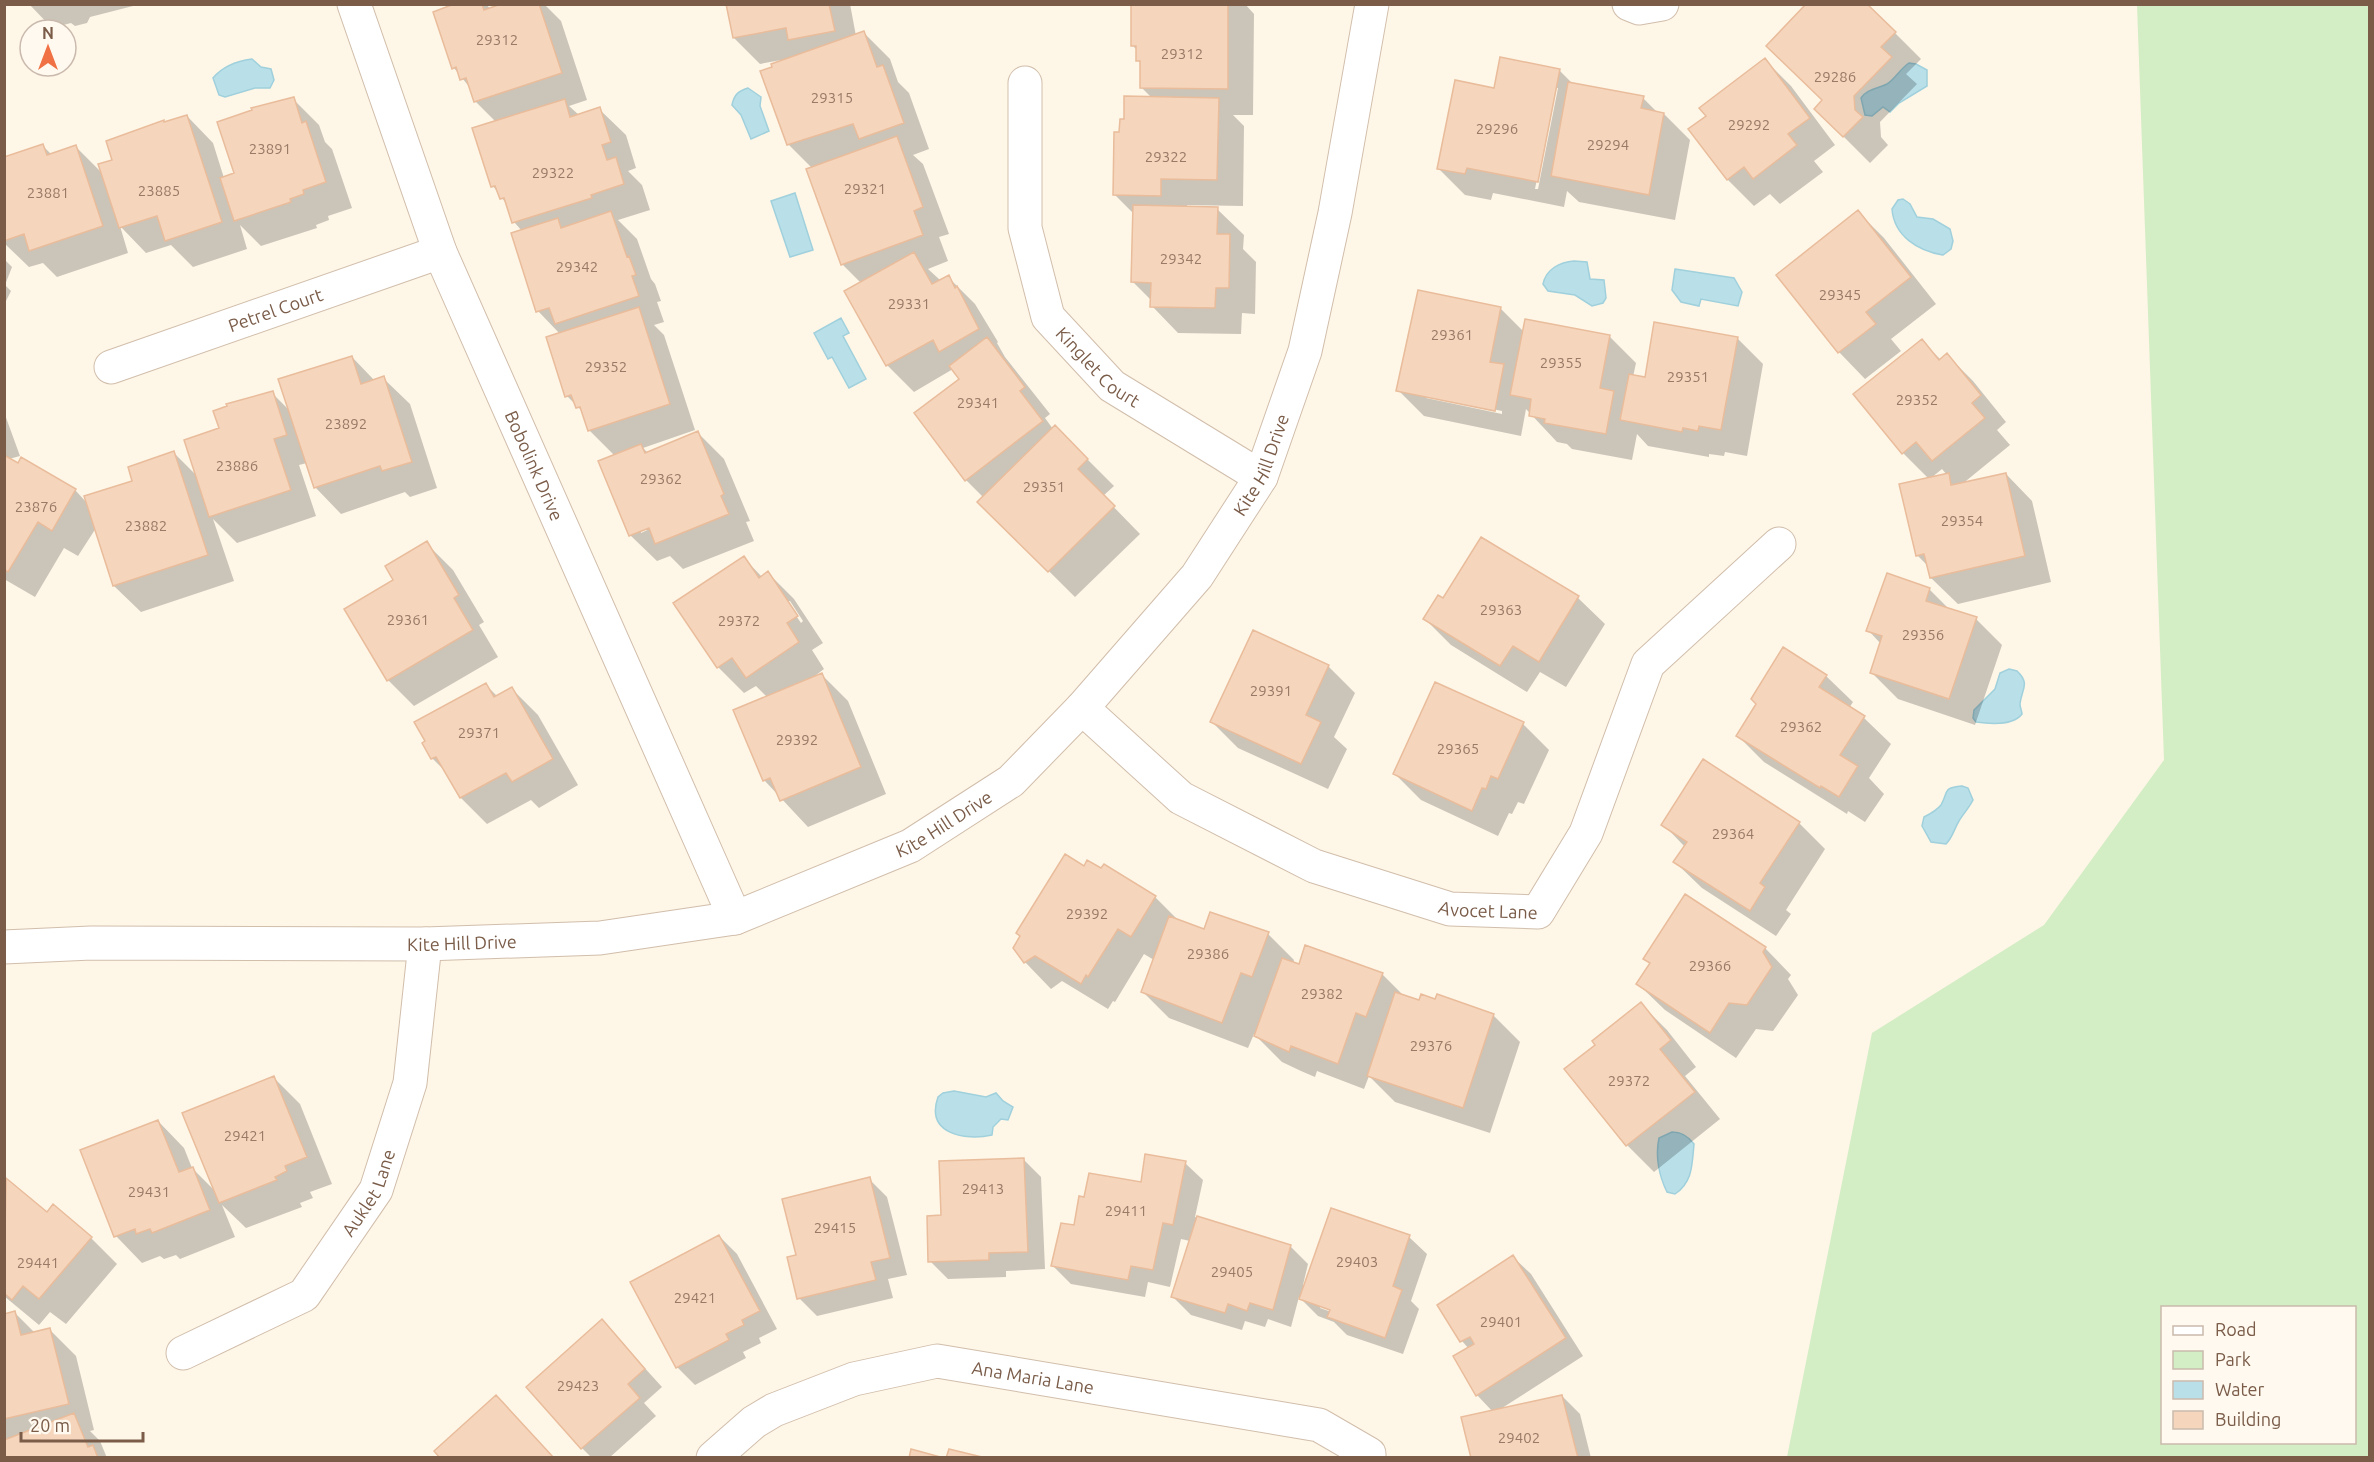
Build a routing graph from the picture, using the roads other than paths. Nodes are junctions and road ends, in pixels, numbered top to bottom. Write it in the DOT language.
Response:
graph roads {
  1 [pos="354,4"];
  2 [pos="1372,4"];
  3 [pos="1629,4"];
  4 [pos="1662,4"];
  5 [pos="1025,83"];
  6 [pos="440,252"];
  7 [pos="111,367"];
  8 [pos="1261,477"];
  9 [pos="1779,544"];
  10 [pos="1082,708"];
  11 [pos="735,918"];
  12 [pos="425,944"];
  13 [pos="4,947"];
  14 [pos="183,1353"];
  15 [pos="1369,1456"];
  16 [pos="713,1458"];
  1 -- 6 [label="street, Bobolink Drive"];
  2 -- 8 [label="street, Kite Hill Drive"];
  3 -- 4 [label="street"];
  5 -- 8 [label="street, Kinglet Court"];
  6 -- 7 [label="street, Petrel Court"];
  6 -- 11 [label="street, Bobolink Drive"];
  8 -- 10 [label="street, Kite Hill Drive"];
  9 -- 10 [label="street, Avocet Lane"];
  10 -- 11 [label="street, Kite Hill Drive"];
  11 -- 12 [label="street, Kite Hill Drive"];
  12 -- 13 [label="street, Kite Hill Drive"];
  12 -- 14 [label="street, Auklet Lane"];
  15 -- 16 [label="street, Ana Maria Lane"];
}
